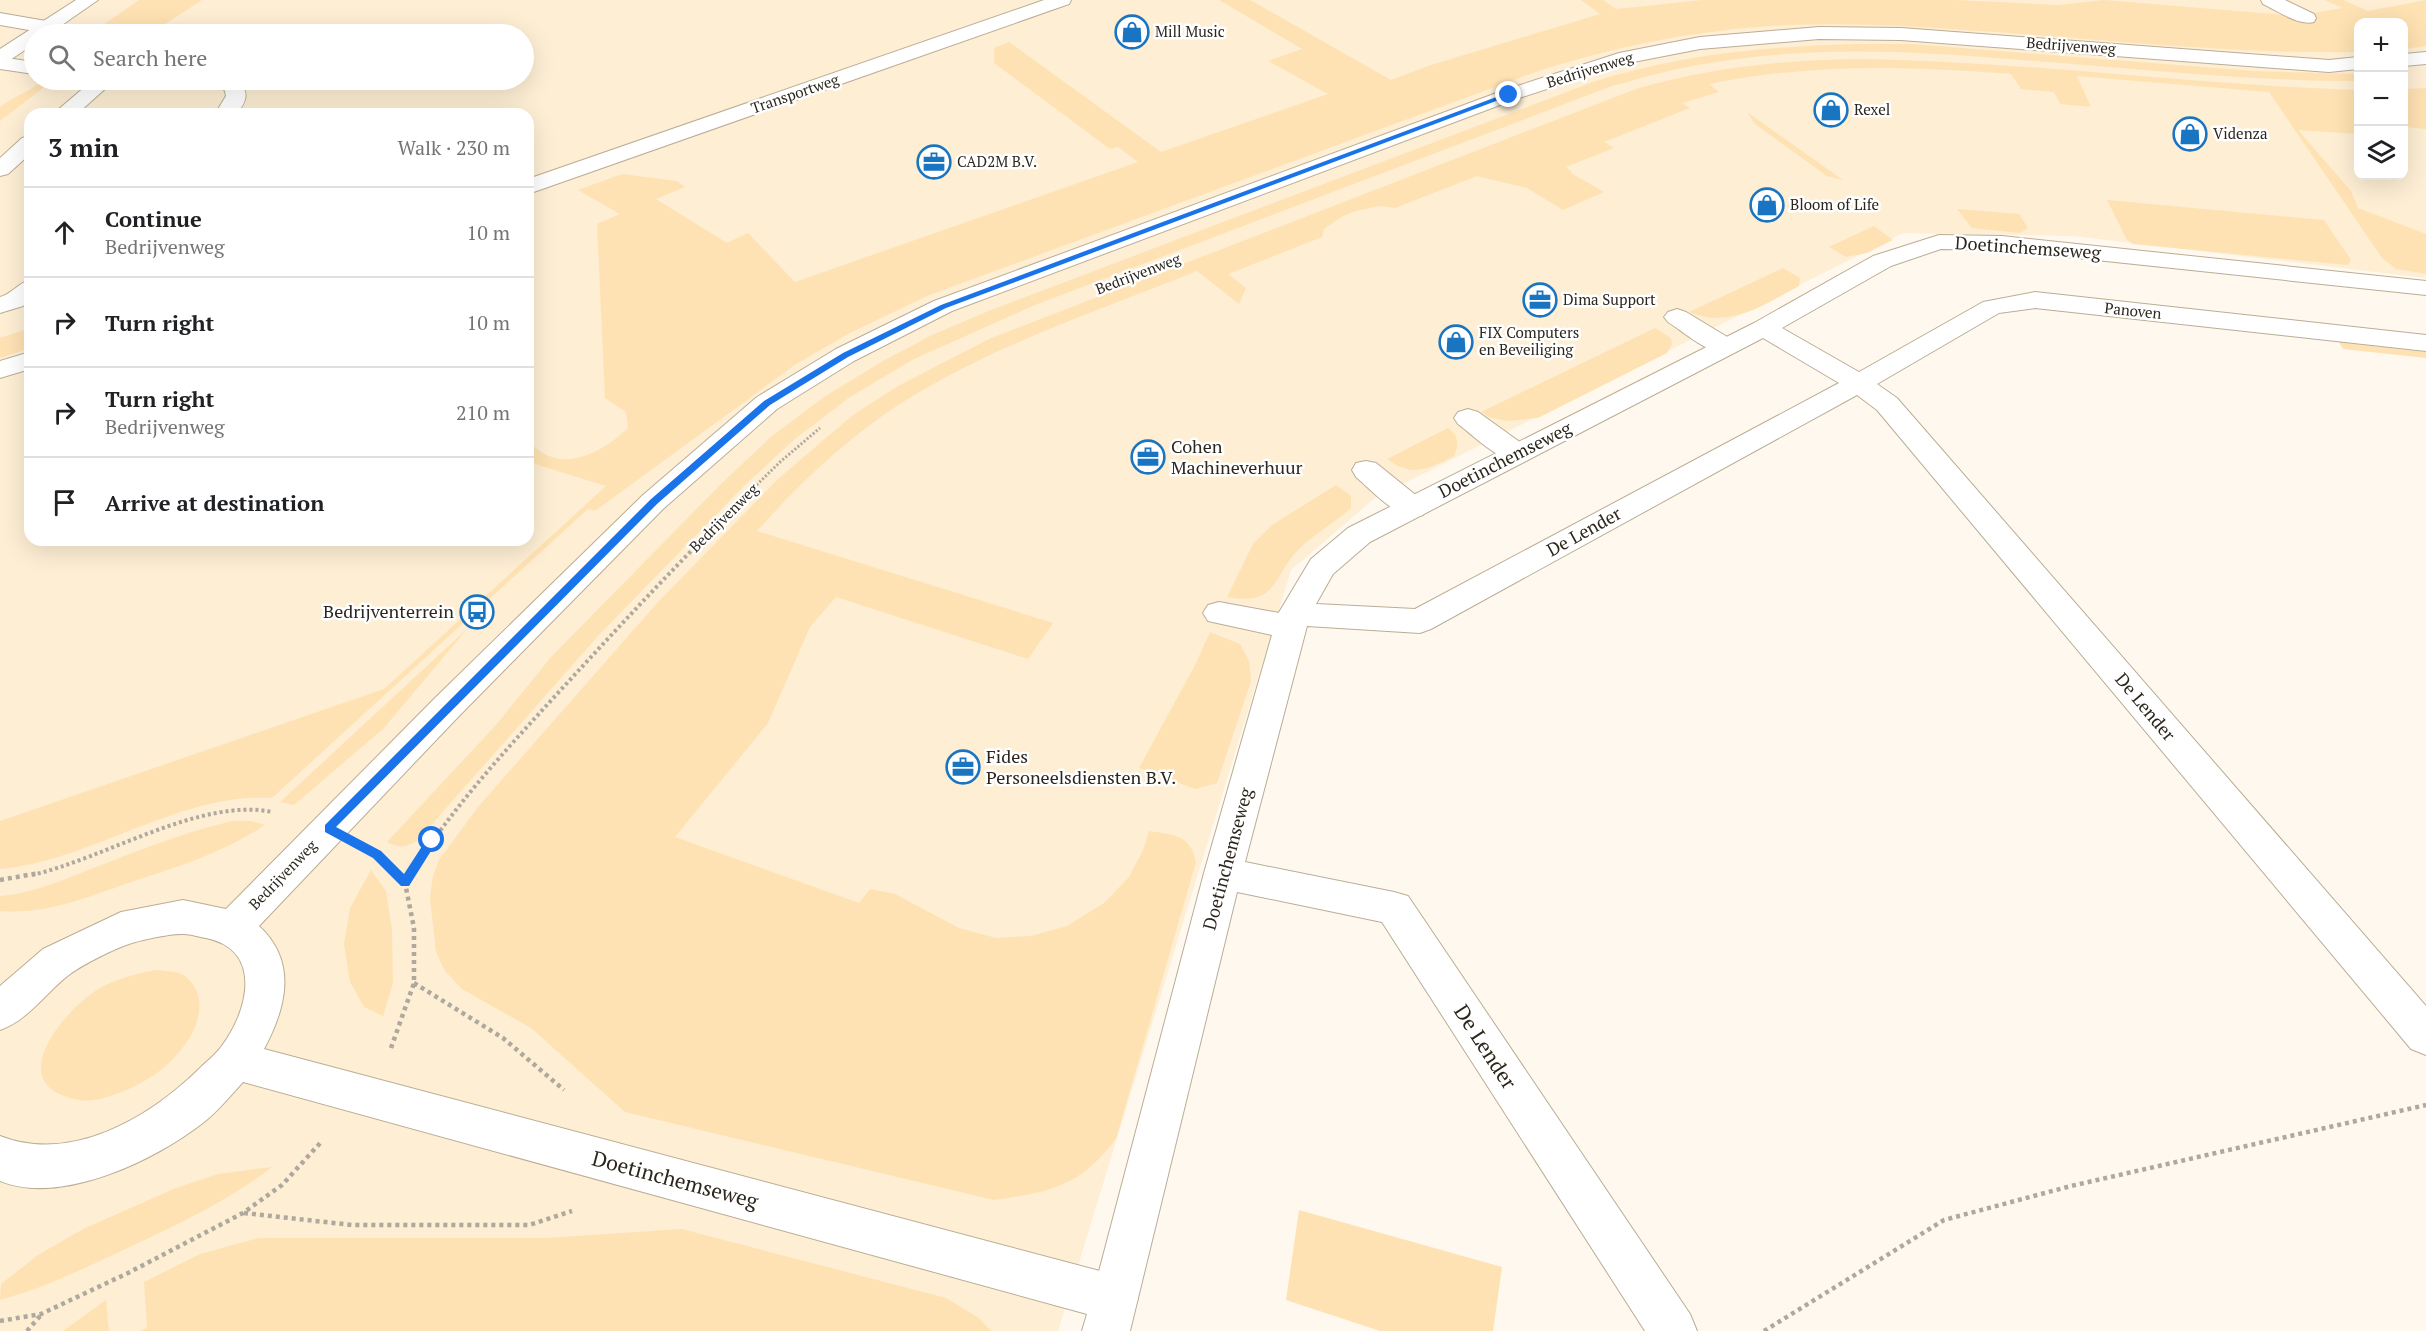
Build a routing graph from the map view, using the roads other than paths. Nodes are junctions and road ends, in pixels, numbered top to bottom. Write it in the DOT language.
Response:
graph roads {
  1 [pos="89,0"];
  2 [pos="1062,0"];
  3 [pos="2270,0"];
  4 [pos="2307,18"];
  5 [pos="0,19"];
  6 [pos="29,24"];
  7 [pos="51,24"];
  8 [pos="24,42"];
  9 [pos="0,58"];
  10 [pos="2426,58"];
  11 [pos="2408,60"];
  12 [pos="0,63"];
  13 [pos="2354,63"];
  14 [pos="24,67"];
  15 [pos="93,90"];
  16 [pos="236,90"];
  17 [pos="71,108"];
  18 [pos="231,108"];
  19 [pos="24,148"];
  20 [pos="0,169"];
  21 [pos="534,185"];
  22 [pos="2426,288"];
  23 [pos="24,292"];
  24 [pos="0,305"];
  25 [pos="1677,317"];
  26 [pos="1763,328"];
  27 [pos="2426,343"];
  28 [pos="1725,347"];
  29 [pos="24,362"];
  30 [pos="0,370"];
  31 [pos="1859,383"];
  32 [pos="1468,418"];
  33 [pos="1518,454"];
  34 [pos="1366,470"];
  35 [pos="1413,508"];
  36 [pos="1220,613"];
  37 [pos="1292,621"];
  38 [pos="1223,873"];
  39 [pos="233,927"];
  40 [pos="1,1009"];
  41 [pos="2426,1036"];
  42 [pos="236,1061"];
  43 [pos="5,1168"];
  44 [pos="1110,1315"];
  45 [pos="1673,1331"];
  1 -- 7 [label="street"];
  2 -- 21 [label="street, Transportweg"];
  3 -- 4 [label="street"];
  5 -- 6 [label="street"];
  8 -- 9 [label="street"];
  10 -- 11 [label="street"];
  12 -- 14 [label="street"];
  13 -- 39 [label="street, Bedrijvenweg"];
  15 -- 17 [label="street"];
  16 -- 18 [label="street"];
  19 -- 20 [label="street"];
  22 -- 26 [label="street, Doetinchemseweg"];
  23 -- 24 [label="street"];
  25 -- 28 [label="street"];
  26 -- 28 [label="street, Doetinchemseweg"];
  26 -- 31 [label="street, De Lender"];
  27 -- 31 [label="street, Panoven"];
  28 -- 33 [label="street, Doetinchemseweg"];
  29 -- 30 [label="street"];
  31 -- 37 [label="street, De Lender"];
  31 -- 41 [label="street, De Lender"];
  32 -- 33 [label="street"];
  33 -- 35 [label="street, Doetinchemseweg"];
  34 -- 35 [label="street"];
  35 -- 37 [label="street, Doetinchemseweg"];
  36 -- 37 [label="street, De Lender"];
  37 -- 38 [label="street, Doetinchemseweg"];
  38 -- 44 [label="street, Doetinchemseweg"];
  38 -- 45 [label="street, De Lender"];
  39 -- 40 [label="street"];
  39 -- 42 [label="street"];
  42 -- 43 [label="street"];
  42 -- 44 [label="street, Doetinchemseweg"];
}
